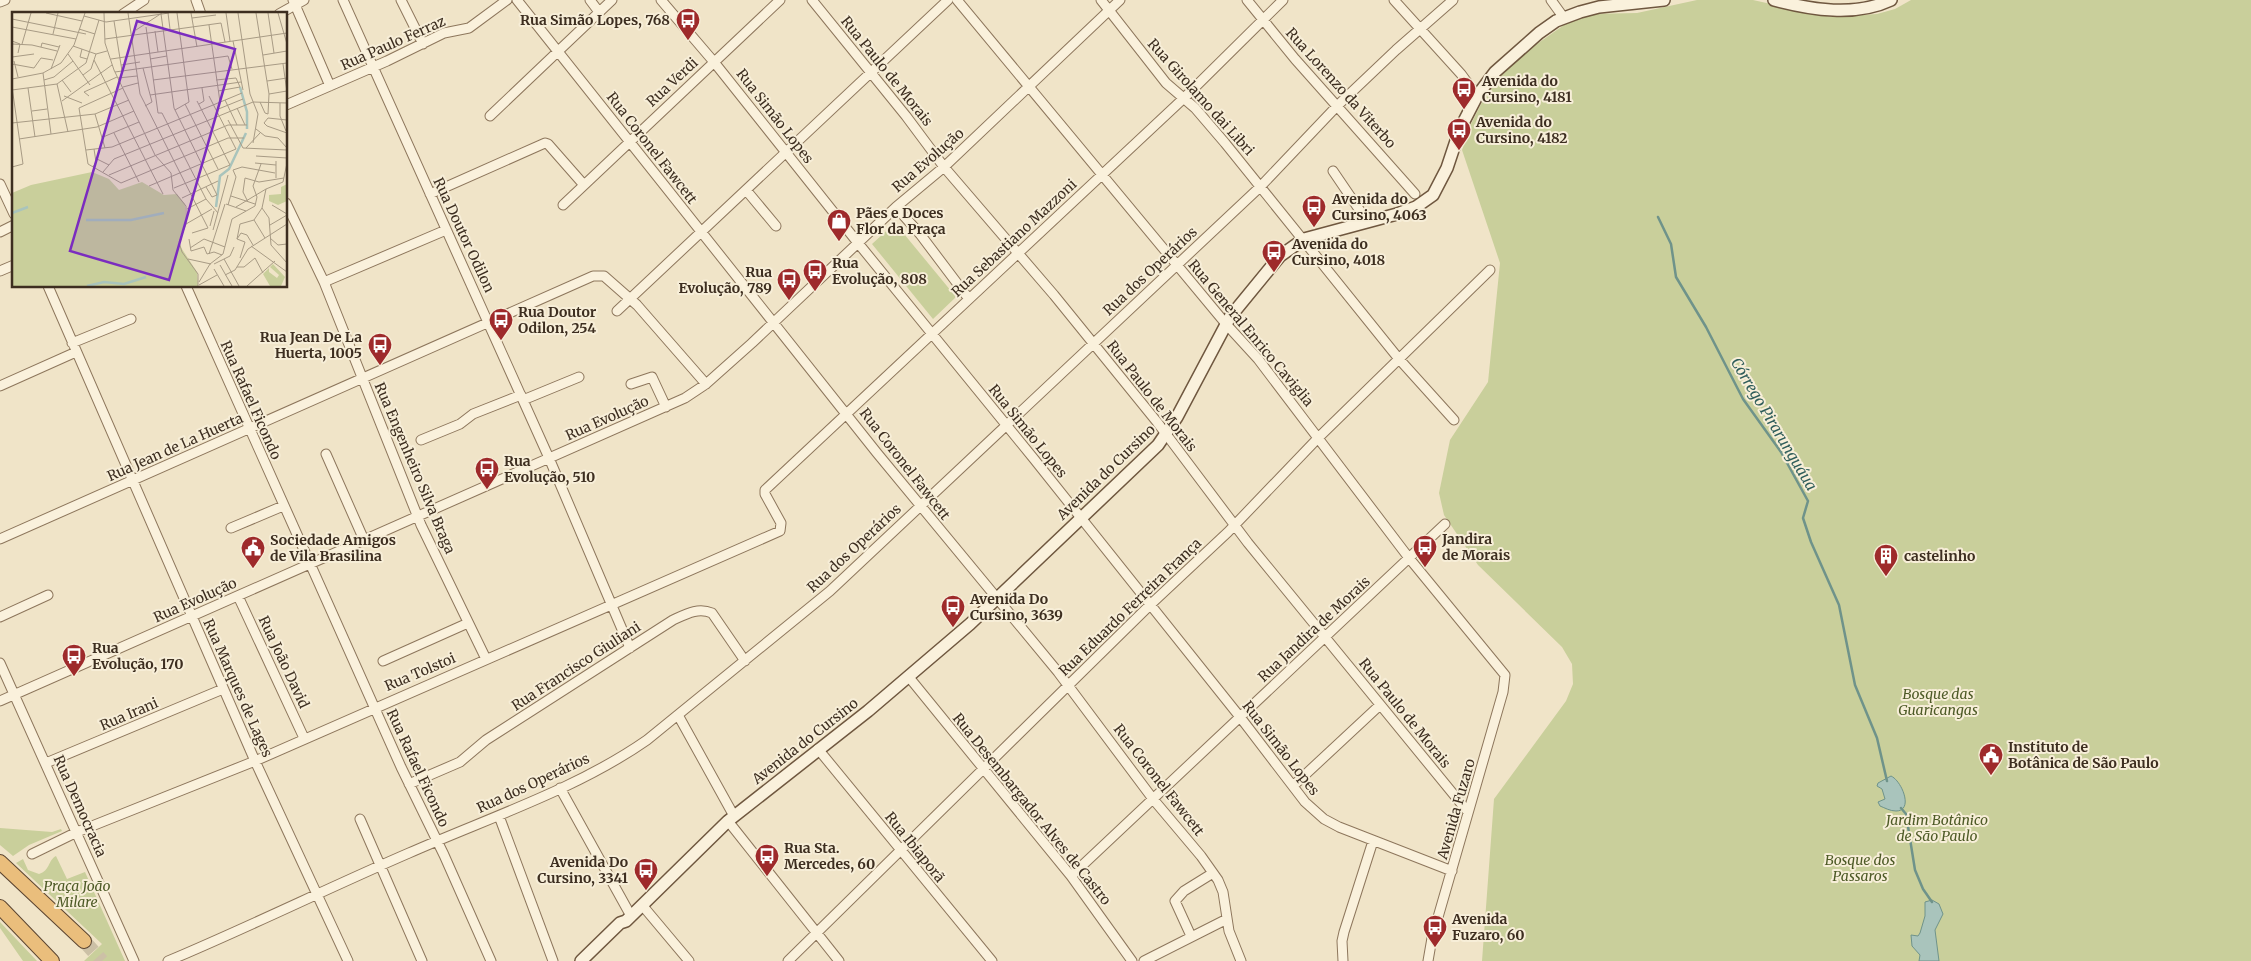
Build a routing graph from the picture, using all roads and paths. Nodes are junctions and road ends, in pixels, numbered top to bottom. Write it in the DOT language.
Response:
graph roads {
  1 [pos="5,0"];
  2 [pos="144,0"];
  3 [pos="196,0"];
  4 [pos="344,0"];
  5 [pos="401,0"];
  6 [pos="507,0"];
  7 [pos="517,0"];
  8 [pos="590,0"];
  9 [pos="612,0"];
  10 [pos="661,0"];
  11 [pos="780,0"];
  12 [pos="812,0"];
  13 [pos="948,0"];
  14 [pos="957,0"];
  15 [pos="1101,0"];
  16 [pos="1120,0"];
  17 [pos="1247,0"];
  18 [pos="1283,0"];
  19 [pos="1394,0"];
  20 [pos="1453,0"];
  21 [pos="1551,0"];
  22 [pos="1664,0"];
  23 [pos="1774,0"];
  24 [pos="1891,0"];
  25 [pos="297,1"];
  26 [pos="0,2"];
  27 [pos="1108,10"];
  28 [pos="126,12"];
  29 [pos="200,12"];
  30 [pos="282,12"];
  31 [pos="599,12"];
  32 [pos="1564,18"];
  33 [pos="1263,21"];
  34 [pos="1420,29"];
  35 [pos="423,44"];
  36 [pos="556,51"];
  37 [pos="714,62"];
  38 [pos="373,67"];
  39 [pos="871,73"];
  40 [pos="330,86"];
  41 [pos="1028,87"];
  42 [pos="1477,96"];
  43 [pos="1184,98"];
  44 [pos="288,104"];
  45 [pos="1337,106"];
  46 [pos="490,116"];
  47 [pos="630,140"];
  48 [pos="785,151"];
  49 [pos="944,167"];
  50 [pos="1333,171"];
  51 [pos="1102,175"];
  52 [pos="0,184"];
  53 [pos="584,186"];
  54 [pos="1260,187"];
  55 [pos="746,190"];
  56 [pos="430,194"];
  57 [pos="1415,194"];
  58 [pos="563,205"];
  59 [pos="896,207"];
  60 [pos="288,209"];
  61 [pos="12,210"];
  62 [pos="1367,221"];
  63 [pos="12,226"];
  64 [pos="776,226"];
  65 [pos="446,230"];
  66 [pos="700,231"];
  67 [pos="0,232"];
  68 [pos="1304,239"];
  69 [pos="858,243"];
  70 [pos="1018,253"];
  71 [pos="12,265"];
  72 [pos="1176,265"];
  73 [pos="1490,270"];
  74 [pos="0,271"];
  75 [pos="324,282"];
  76 [pos="50,288"];
  77 [pos="187,288"];
  78 [pos="630,298"];
  79 [pos="969,299"];
  80 [pos="617,311"];
  81 [pos="131,319"];
  82 [pos="489,322"];
  83 [pos="774,322"];
  84 [pos="1226,324"];
  85 [pos="932,334"];
  86 [pos="1093,344"];
  87 [pos="74,348"];
  88 [pos="1398,359"];
  89 [pos="579,377"];
  90 [pos="363,378"];
  91 [pos="631,384"];
  92 [pos="706,384"];
  93 [pos="0,386"];
  94 [pos="522,397"];
  95 [pos="666,407"];
  96 [pos="847,413"];
  97 [pos="1454,420"];
  98 [pos="1006,425"];
  99 [pos="250,429"];
  100 [pos="1166,436"];
  101 [pos="1319,437"];
  102 [pos="421,440"];
  103 [pos="326,454"];
  104 [pos="549,458"];
  105 [pos="131,480"];
  106 [pos="765,494"];
  107 [pos="919,505"];
  108 [pos="283,506"];
  109 [pos="418,517"];
  110 [pos="1081,518"];
  111 [pos="1235,524"];
  112 [pos="1445,524"];
  113 [pos="231,528"];
  114 [pos="0,539"];
  115 [pos="364,540"];
  116 [pos="1409,558"];
  117 [pos="310,564"];
  118 [pos="48,595"];
  119 [pos="238,596"];
  120 [pos="995,598"];
  121 [pos="612,604"];
  122 [pos="1150,605"];
  123 [pos="0,617"];
  124 [pos="191,617"];
  125 [pos="468,623"];
  126 [pos="1325,637"];
  127 [pos="630,648"];
  128 [pos="486,659"];
  129 [pos="383,661"];
  130 [pos="745,661"];
  131 [pos="0,663"];
  132 [pos="1498,666"];
  133 [pos="908,676"];
  134 [pos="1068,686"];
  135 [pos="224,689"];
  136 [pos="14,695"];
  137 [pos="0,701"];
  138 [pos="1380,705"];
  139 [pos="375,707"];
  140 [pos="678,715"];
  141 [pos="1240,717"];
  142 [pos="304,738"];
  143 [pos="818,749"];
  144 [pos="255,761"];
  145 [pos="46,763"];
  146 [pos="983,769"];
  147 [pos="409,784"];
  148 [pos="1294,786"];
  149 [pos="560,788"];
  150 [pos="1153,799"];
  151 [pos="1468,812"];
  152 [pos="499,816"];
  153 [pos="731,818"];
  154 [pos="360,819"];
  155 [pos="77,832"];
  156 [pos="1374,841"];
  157 [pos="437,842"];
  158 [pos="900,851"];
  159 [pos="32,854"];
  160 [pos="4,866"];
  161 [pos="380,866"];
  162 [pos="1452,871"];
  163 [pos="1212,873"];
  164 [pos="1071,876"];
  165 [pos="317,894"];
  166 [pos="642,906"];
  167 [pos="0,907"];
  168 [pos="628,919"];
  169 [pos="1226,919"];
  170 [pos="817,933"];
  171 [pos="1190,936"];
  172 [pos="84,941"];
  173 [pos="52,961"];
  174 [pos="134,961"];
  175 [pos="168,961"];
  176 [pos="348,961"];
  177 [pos="422,961"];
  178 [pos="490,961"];
  179 [pos="553,961"];
  180 [pos="581,961"];
  181 [pos="590,961"];
  182 [pos="689,961"];
  183 [pos="788,961"];
  184 [pos="839,961"];
  185 [pos="992,961"];
  186 [pos="1132,961"];
  187 [pos="1144,961"];
  188 [pos="1240,961"];
  189 [pos="1343,961"];
  190 [pos="1428,961"];
  1 -- 26 [label="street"];
  2 -- 28 [label="street"];
  3 -- 29 [label="street"];
  4 -- 38 [label="street, Rua Doutor Odilon"];
  5 -- 35 [label="street"];
  6 -- 35 [label="street, Rua Paulo Ferraz"];
  7 -- 36 [label="street, Rua Coronel Fawcett"];
  8 -- 31 [label="street"];
  9 -- 31 [label="street"];
  10 -- 37 [label="street, Rua Simão Lopes"];
  11 -- 37 [label="street, Rua Verdi"];
  12 -- 39 [label="street, Rua Paulo de Morais"];
  13 -- 39 [label="street"];
  14 -- 41 [label="street, Rua General Enrico Caviglia"];
  15 -- 27 [label="street, Rua Girolamo dai Libri"];
  16 -- 27 [label="street, Rua Evolução"];
  17 -- 33 [label="street, Rua Lorenzo da Viterbo"];
  18 -- 33 [label="street, Rua Sebastiano Mazzoni"];
  19 -- 34 [label="street"];
  20 -- 34 [label="street, Rua dos Operários"];
  21 -- 32 [label="street"];
  22 -- 32 [label="main road, Avenida do Cursino"];
  23 -- 24 [label="main road"];
  25 -- 30 [label="street"];
  25 -- 40 [label="street"];
  27 -- 41 [label="street, Rua Evolução"];
  27 -- 43 [label="street, Rua Girolamo dai Libri"];
  31 -- 36 [label="street"];
  32 -- 42 [label="main road, Avenida do Cursino"];
  33 -- 43 [label="street, Rua Sebastiano Mazzoni"];
  33 -- 45 [label="street, Rua Lorenzo da Viterbo"];
  34 -- 42 [label="street"];
  34 -- 45 [label="street, Rua dos Operários"];
  35 -- 38 [label="street, Rua Paulo Ferraz"];
  36 -- 46 [label="street"];
  36 -- 47 [label="street, Rua Coronel Fawcett"];
  37 -- 47 [label="street, Rua Verdi"];
  37 -- 48 [label="street, Rua Simão Lopes"];
  38 -- 40 [label="street, Rua Paulo Ferraz"];
  38 -- 56 [label="street, Rua Doutor Odilon"];
  39 -- 48 [label="street"];
  39 -- 49 [label="street, Rua Paulo de Morais"];
  40 -- 44 [label="street, Rua Paulo Ferraz"];
  41 -- 49 [label="street, Rua Evolução"];
  41 -- 51 [label="street, Rua General Enrico Caviglia"];
  42 -- 62 [label="main road, Avenida do Cursino"];
  43 -- 51 [label="street, Rua Sebastiano Mazzoni"];
  43 -- 54 [label="street, Rua Girolamo dai Libri"];
  45 -- 54 [label="street, Rua dos Operários"];
  45 -- 57 [label="street, Rua Lorenzo da Viterbo"];
  47 -- 53 [label="street, Rua Verdi"];
  47 -- 66 [label="street, Rua Coronel Fawcett"];
  48 -- 55 [label="street"];
  48 -- 69 [label="street, Rua Simão Lopes"];
  49 -- 59 [label="street, Rua Evolução"];
  49 -- 70 [label="street, Rua Paulo de Morais"];
  50 -- 62 [label="street"];
  51 -- 70 [label="street, Rua Sebastiano Mazzoni"];
  51 -- 72 [label="street, Rua General Enrico Caviglia"];
  52 -- 61 [label="street"];
  53 -- 56 [label="street"];
  53 -- 58 [label="street, Rua Verdi"];
  54 -- 68 [label="street, Rua Girolamo dai Libri"];
  54 -- 72 [label="street, Rua dos Operários"];
  55 -- 64 [label="street"];
  55 -- 66 [label="street"];
  56 -- 65 [label="street, Rua Doutor Odilon"];
  59 -- 69 [label="street, Rua Evolução"];
  59 -- 79 [label="street"];
  60 -- 75 [label="street, Rua Engenheiro Silva Braga"];
  62 -- 68 [label="main road, Avenida do Cursino"];
  63 -- 67 [label="street"];
  65 -- 75 [label="street"];
  65 -- 82 [label="street, Rua Doutor Odilon"];
  66 -- 78 [label="street"];
  66 -- 83 [label="street, Rua Coronel Fawcett"];
  68 -- 84 [label="main road, Avenida do Cursino"];
  68 -- 88 [label="street, Rua Girolamo dai Libri"];
  69 -- 83 [label="street, Rua Evolução"];
  69 -- 85 [label="street, Rua Simão Lopes"];
  70 -- 79 [label="street, Rua Sebastiano Mazzoni"];
  70 -- 86 [label="street, Rua Paulo de Morais"];
  71 -- 74 [label="street"];
  72 -- 84 [label="street, Rua General Enrico Caviglia"];
  72 -- 86 [label="street, Rua dos Operários"];
  73 -- 88 [label="street, Rua Eduardo Ferreira França"];
  75 -- 90 [label="street, Rua Engenheiro Silva Braga"];
  76 -- 87 [label="street, Rua Marques de Lages"];
  77 -- 99 [label="street, Rua Rafael Ficondo"];
  78 -- 80 [label="street"];
  78 -- 82 [label="street, Rua Jean de La Huerta"];
  78 -- 92 [label="street"];
  79 -- 85 [label="street, Rua Sebastiano Mazzoni"];
  81 -- 87 [label="street"];
  82 -- 90 [label="street, Rua Jean de La Huerta"];
  82 -- 94 [label="street, Rua Doutor Odilon"];
  83 -- 92 [label="street, Rua Evolução"];
  83 -- 96 [label="street, Rua Coronel Fawcett"];
  84 -- 100 [label="main road, Avenida do Cursino"];
  84 -- 101 [label="street, Rua General Enrico Caviglia"];
  85 -- 96 [label="street, Rua Sebastiano Mazzoni"];
  85 -- 98 [label="street, Rua Simão Lopes"];
  86 -- 98 [label="street, Rua dos Operários"];
  86 -- 100 [label="street, Rua Paulo de Morais"];
  87 -- 93 [label="street"];
  87 -- 105 [label="street, Rua Marques de Lages"];
  88 -- 97 [label="street, Rua Girolamo dai Libri"];
  88 -- 101 [label="street, Rua Eduardo Ferreira França"];
  89 -- 94 [label="street"];
  90 -- 99 [label="street, Rua Jean de La Huerta"];
  90 -- 109 [label="street, Rua Engenheiro Silva Braga"];
  91 -- 95 [label="street"];
  92 -- 95 [label="street, Rua Evolução"];
  94 -- 102 [label="street"];
  94 -- 104 [label="street, Rua Doutor Odilon"];
  95 -- 104 [label="street, Rua Evolução"];
  96 -- 106 [label="street, Rua Sebastiano Mazzoni"];
  96 -- 107 [label="street, Rua Coronel Fawcett"];
  98 -- 107 [label="street, Rua dos Operários"];
  98 -- 110 [label="street, Rua Simão Lopes"];
  99 -- 105 [label="street, Rua Jean de La Huerta"];
  99 -- 108 [label="street, Rua Rafael Ficondo"];
  100 -- 110 [label="main road, Avenida do Cursino"];
  100 -- 111 [label="street, Rua Paulo de Morais"];
  101 -- 111 [label="street, Rua Eduardo Ferreira França"];
  101 -- 116 [label="street, Rua General Enrico Caviglia"];
  103 -- 115 [label="street"];
  104 -- 109 [label="street, Rua Evolução"];
  104 -- 121 [label="street, Rua Doutor Odilon"];
  105 -- 114 [label="street, Rua Jean de La Huerta"];
  105 -- 124 [label="street, Rua Marques de Lages"];
  106 -- 121 [label="street, Rua Tolstoi"];
  107 -- 120 [label="street, Rua Coronel Fawcett"];
  107 -- 130 [label="street, Rua dos Operários"];
  108 -- 113 [label="street"];
  108 -- 117 [label="street, Rua Rafael Ficondo"];
  109 -- 115 [label="street, Rua Evolução"];
  109 -- 125 [label="street, Rua Engenheiro Silva Braga"];
  110 -- 120 [label="main road, Avenida do Cursino"];
  110 -- 122 [label="street, Rua Simão Lopes"];
  111 -- 122 [label="street, Rua Eduardo Ferreira França"];
  111 -- 126 [label="street, Rua Paulo de Morais"];
  112 -- 116 [label="street, Rua Jandira de Morais"];
  115 -- 117 [label="street, Rua Evolução"];
  116 -- 126 [label="street, Rua Jandira de Morais"];
  116 -- 132 [label="street, Rua General Enrico Caviglia"];
  117 -- 119 [label="street, Rua Evolução"];
  117 -- 139 [label="street, Rua Rafael Ficondo"];
  118 -- 123 [label="street"];
  119 -- 124 [label="street, Rua Evolução"];
  119 -- 142 [label="street, Rua João David"];
  120 -- 133 [label="main road, Avenida do Cursino"];
  120 -- 134 [label="street, Rua Coronel Fawcett"];
  121 -- 127 [label="street, Rua Doutor Odilon"];
  121 -- 128 [label="street, Rua Tolstoi"];
  122 -- 134 [label="street, Rua Eduardo Ferreira França"];
  122 -- 141 [label="street, Rua Simão Lopes"];
  124 -- 135 [label="street, Rua Marques de Lages"];
  124 -- 136 [label="street, Rua Evolução"];
  125 -- 128 [label="street, Rua Engenheiro Silva Braga"];
  125 -- 129 [label="street"];
  126 -- 138 [label="street, Rua Paulo de Morais"];
  126 -- 141 [label="street, Rua Jandira de Morais"];
  127 -- 130 [label="street, Rua Francisco Giuliani"];
  127 -- 147 [label="street, Rua Francisco Giuliani"];
  128 -- 139 [label="street, Rua Tolstoi"];
  130 -- 140 [label="street, Rua dos Operários"];
  131 -- 136 [label="street, Rua Democracia"];
  132 -- 151 [label="street, Avenida Fuzaro"];
  133 -- 143 [label="main road, Avenida do Cursino"];
  133 -- 146 [label="street, Rua Desembargador Alves de Castro"];
  134 -- 146 [label="street, Rua Eduardo Ferreira França"];
  134 -- 150 [label="street, Rua Coronel Fawcett"];
  135 -- 144 [label="street, Rua Marques de Lages"];
  135 -- 145 [label="street, Rua Irani"];
  136 -- 137 [label="street, Rua Evolução"];
  136 -- 145 [label="street, Rua Democracia"];
  138 -- 148 [label="street"];
  138 -- 151 [label="street, Rua Paulo de Morais"];
  139 -- 142 [label="street, Rua Tolstoi"];
  139 -- 147 [label="street, Rua Rafael Ficondo"];
  140 -- 149 [label="street, Rua dos Operários"];
  140 -- 153 [label="street"];
  141 -- 148 [label="street, Rua Simão Lopes"];
  141 -- 150 [label="street, Rua Jandira de Morais"];
  142 -- 144 [label="street, Rua Tolstoi"];
  143 -- 153 [label="main road, Avenida do Cursino"];
  143 -- 158 [label="street, Rua Ibiaporã"];
  144 -- 155 [label="street, Rua Tolstoi"];
  144 -- 165 [label="street, Rua Marques de Lages"];
  145 -- 155 [label="street, Rua Democracia"];
  146 -- 158 [label="street, Rua Eduardo Ferreira França"];
  146 -- 164 [label="street, Rua Desembargador Alves de Castro"];
  147 -- 157 [label="street, Rua Rafael Ficondo"];
  148 -- 156 [label="street, Rua Simão Lopes"];
  149 -- 152 [label="street, Rua dos Operários"];
  149 -- 168 [label="street"];
  150 -- 163 [label="street, Rua Coronel Fawcett"];
  150 -- 164 [label="street, Rua Jandira de Morais"];
  151 -- 162 [label="street, Avenida Fuzaro"];
  152 -- 157 [label="street, Rua dos Operários"];
  152 -- 179 [label="street"];
  153 -- 166 [label="main road, Avenida do Cursino"];
  153 -- 170 [label="street"];
  154 -- 161 [label="street"];
  155 -- 159 [label="street, Rua Tolstoi"];
  155 -- 174 [label="street, Rua Democracia"];
  156 -- 162 [label="street, Rua Simão Lopes"];
  156 -- 189 [label="street"];
  157 -- 161 [label="street, Rua dos Operários"];
  157 -- 178 [label="street, Rua Rafael Ficondo"];
  158 -- 170 [label="street, Rua Eduardo Ferreira França"];
  158 -- 185 [label="street, Rua Ibiaporã"];
  160 -- 172 [label="highway"];
  161 -- 165 [label="street, Rua dos Operários"];
  161 -- 177 [label="street"];
  162 -- 190 [label="street, Avenida Fuzaro"];
  163 -- 169 [label="street, Rua Coronel Fawcett"];
  163 -- 171 [label="street"];
  164 -- 186 [label="street, Rua Desembargador Alves de Castro"];
  165 -- 175 [label="street, Rua dos Operários"];
  165 -- 176 [label="street, Rua Marques de Lages"];
  166 -- 168 [label="main road, Avenida do Cursino"];
  166 -- 182 [label="street"];
  167 -- 173 [label="highway"];
  168 -- 180 [label="main road, Avenida do Cursino"];
  168 -- 181 [label="main road, Avenida do Cursino"];
  169 -- 171 [label="street"];
  169 -- 188 [label="street, Rua Coronel Fawcett"];
  170 -- 183 [label="street, Rua Eduardo Ferreira França"];
  170 -- 184 [label="street"];
  171 -- 187 [label="street"];
}
